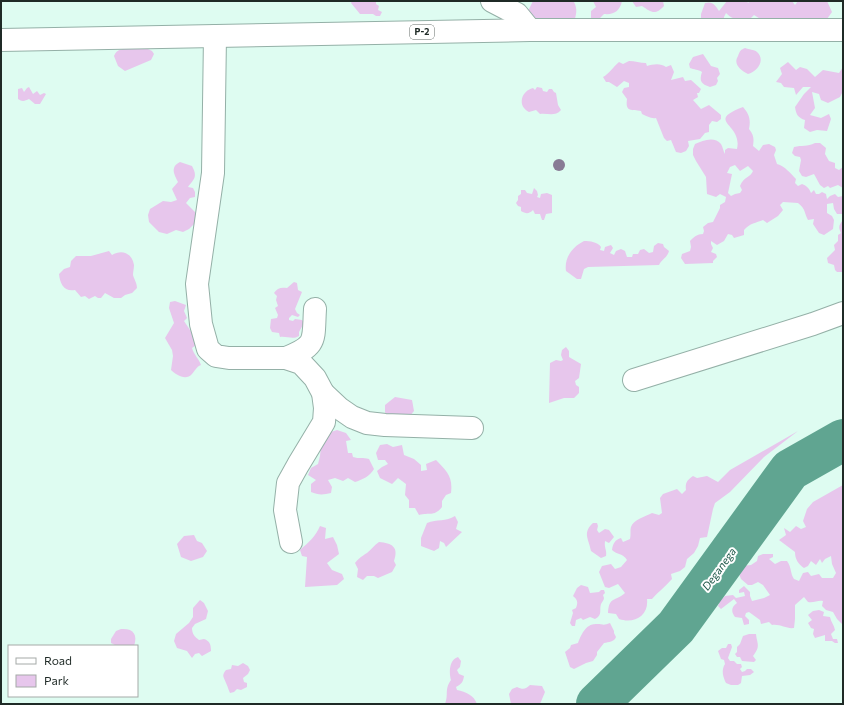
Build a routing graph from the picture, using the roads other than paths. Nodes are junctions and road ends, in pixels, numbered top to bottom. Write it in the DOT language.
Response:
graph roads {
  1 [pos="492,1"];
  2 [pos="530,30"];
  3 [pos="843,30"];
  4 [pos="214,36"];
  5 [pos="1,40"];
  6 [pos="315,309"];
  7 [pos="843,312"];
  8 [pos="313,339"];
  9 [pos="286,358"];
  10 [pos="634,380"];
  11 [pos="319,386"];
  12 [pos="324,422"];
  13 [pos="367,423"];
  14 [pos="472,428"];
  15 [pos="291,542"];
  1 -- 2 [label="main road"];
  2 -- 3 [label="main road, P-2"];
  2 -- 4 [label="main road, P-2"];
  4 -- 5 [label="main road, P-2"];
  4 -- 9 [label="main road"];
  6 -- 8 [label="main road"];
  7 -- 10 [label="main road"];
  8 -- 9 [label="main road"];
  8 -- 11 [label="main road"];
  9 -- 11 [label="main road"];
  11 -- 12 [label="main road"];
  11 -- 13 [label="main road"];
  12 -- 13 [label="main road"];
  12 -- 15 [label="main road"];
  13 -- 14 [label="main road"];
}
